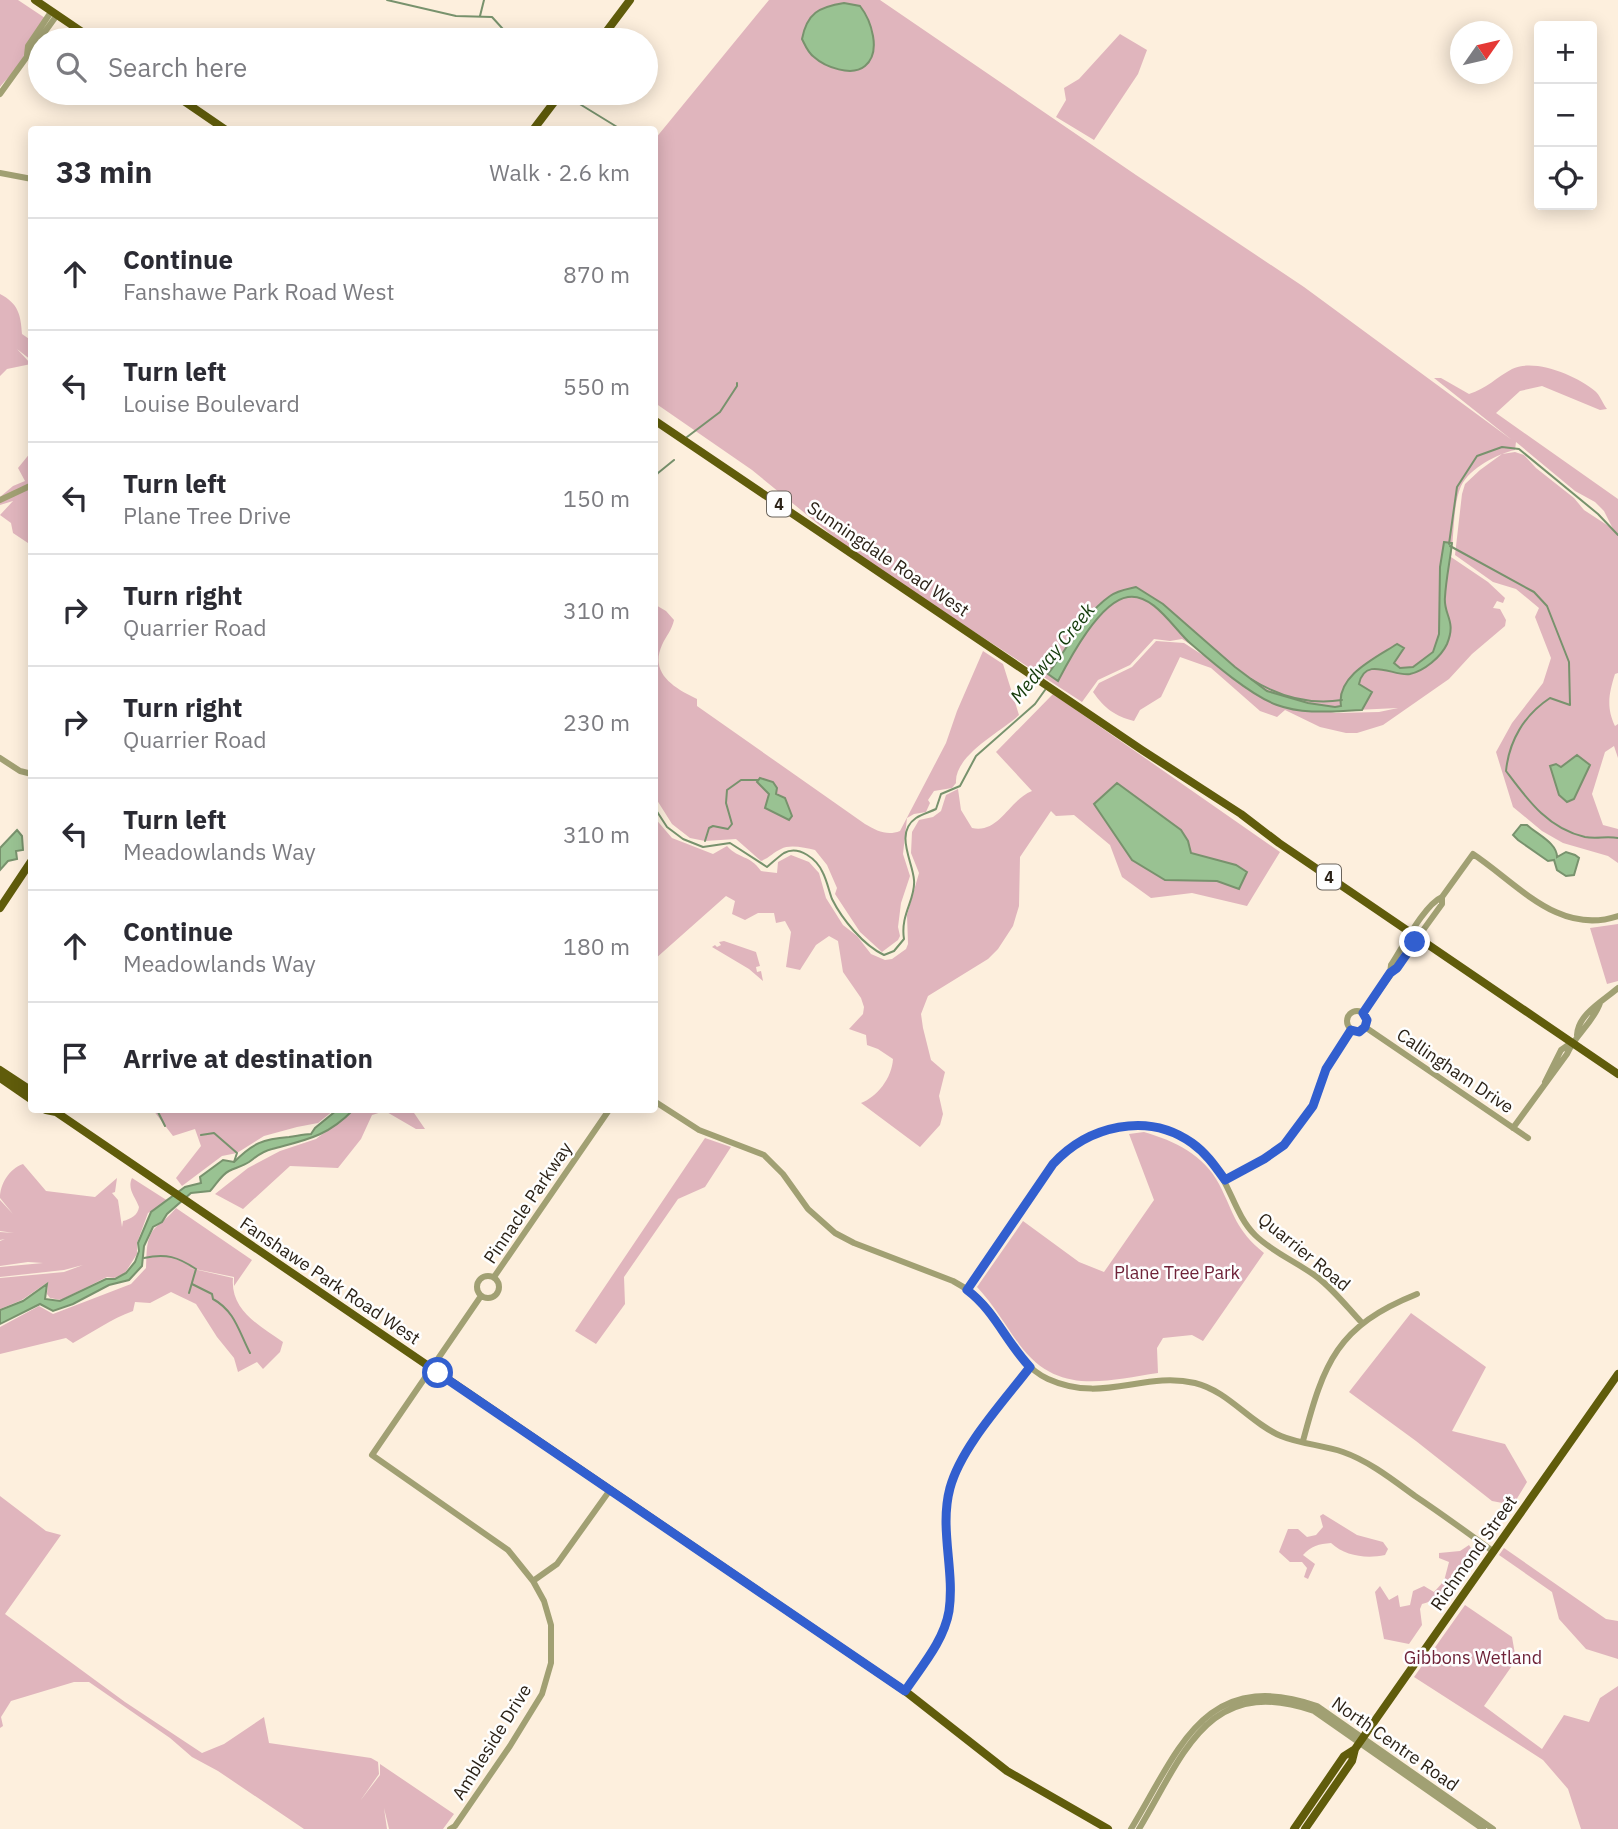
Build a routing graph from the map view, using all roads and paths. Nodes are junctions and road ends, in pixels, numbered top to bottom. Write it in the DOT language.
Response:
graph roads {
  1 [pos="35,0"];
  2 [pos="629,0"];
  3 [pos="54,13"];
  4 [pos="44,28"];
  5 [pos="76,28"];
  6 [pos="609,28"];
  7 [pos="28,53"];
  8 [pos="0,94"];
  9 [pos="190,105"];
  10 [pos="552,105"];
  11 [pos="220,126"];
  12 [pos="536,126"];
  13 [pos="0,173"];
  14 [pos="28,178"];
  15 [pos="658,423"];
  16 [pos="28,487"];
  17 [pos="0,500"];
  18 [pos="0,758"];
  19 [pos="28,773"];
  20 [pos="28,866"];
  21 [pos="0,908"];
  22 [pos="1618,916"];
  23 [pos="1415,935"];
  24 [pos="1618,989"];
  25 [pos="1363,1013"];
  26 [pos="1365,1027"];
  27 [pos="1351,1030"];
  28 [pos="1575,1039"];
  29 [pos="0,1069"];
  30 [pos="1618,1074"];
  31 [pos="0,1079"];
  32 [pos="28,1088"];
  33 [pos="28,1097"];
  34 [pos="658,1104"];
  35 [pos="59,1113"];
  36 [pos="607,1113"];
  37 [pos="1513,1128"];
  38 [pos="1528,1138"];
  39 [pos="1225,1180"];
  40 [pos="494,1277"];
  41 [pos="967,1290"];
  42 [pos="1417,1294"];
  43 [pos="481,1296"];
  44 [pos="1362,1323"];
  45 [pos="1030,1367"];
  46 [pos="431,1369"];
  47 [pos="1618,1374"];
  48 [pos="1303,1441"];
  49 [pos="610,1490"];
  50 [pos="1494,1552"];
  51 [pos="533,1581"];
  52 [pos="905,1691"];
  53 [pos="1359,1744"];
  54 [pos="454,1828"];
  55 [pos="1108,1829"];
  56 [pos="1131,1829"];
  57 [pos="1139,1829"];
  58 [pos="1294,1829"];
  59 [pos="1305,1829"];
  60 [pos="1483,1829"];
  61 [pos="1493,1829"];
  1 -- 3 [label="main road"];
  2 -- 6 [label="main road"];
  3 -- 4 [label="street"];
  3 -- 5 [label="main road"];
  7 -- 8 [label="street"];
  9 -- 11 [label="main road"];
  10 -- 12 [label="main road"];
  13 -- 14 [label="street"];
  15 -- 23 [label="main road, Sunningdale Road West / 4"];
  16 -- 17 [label="street"];
  18 -- 19 [label="street"];
  20 -- 21 [label="main road"];
  22 -- 23 [label="street"];
  23 -- 25 [label="street"];
  23 -- 28 [label="main road, 4"];
  24 -- 28 [label="street"];
  25 -- 26 [label="street"];
  25 -- 27 [label="street"];
  26 -- 27 [label="street"];
  26 -- 37 [label="street, Callingham Drive"];
  27 -- 39 [label="street"];
  28 -- 30 [label="main road, 4"];
  28 -- 37 [label="street"];
  29 -- 32 [label="main road"];
  31 -- 33 [label="main road"];
  34 -- 41 [label="street"];
  35 -- 46 [label="main road, Fanshawe Park Road West"];
  36 -- 40 [label="street, Pinnacle Parkway"];
  37 -- 38 [label="street, Callingham Drive"];
  39 -- 41 [label="street, Quarrier Road"];
  39 -- 44 [label="street, Quarrier Road"];
  40 -- 43 [label="street"];
  40 -- 43 [label="street"];
  41 -- 45 [label="street"];
  42 -- 44 [label="street"];
  43 -- 46 [label="street"];
  44 -- 48 [label="street"];
  45 -- 48 [label="street"];
  45 -- 52 [label="street"];
  46 -- 49 [label="main road, Fanshawe Park Road West"];
  46 -- 51 [label="street, Ambleside Drive"];
  47 -- 50 [label="main road, Richmond Street"];
  48 -- 50 [label="street"];
  49 -- 51 [label="street"];
  49 -- 52 [label="main road, Fanshawe Park Road West"];
  50 -- 53 [label="main road, Richmond Street"];
  51 -- 54 [label="street, Ambleside Drive"];
  52 -- 55 [label="main road, Fanshawe Park Road West"];
  53 -- 56 [label="street, North Centre Road"];
  53 -- 57 [label="street, North Centre Road"];
  53 -- 58 [label="main road, Richmond Street"];
  53 -- 59 [label="main road, Richmond Street"];
  53 -- 60 [label="street, North Centre Road"];
  53 -- 61 [label="street, North Centre Road"];
}
